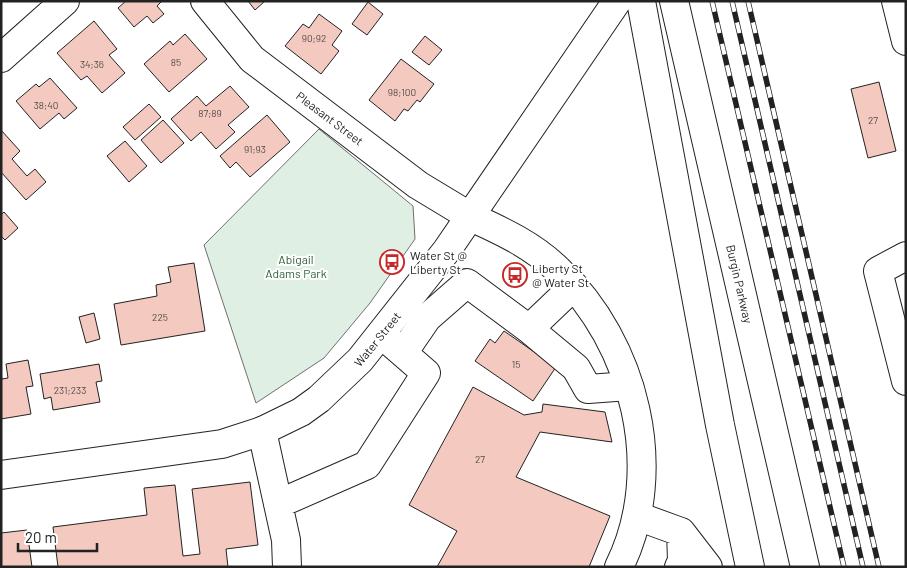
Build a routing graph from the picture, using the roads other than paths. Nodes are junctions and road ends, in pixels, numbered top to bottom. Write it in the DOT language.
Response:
graph roads {
  1 [pos="65,1"];
  2 [pos="205,1"];
  3 [pos="617,1"];
  4 [pos="641,1"];
  5 [pos="674,1"];
  6 [pos="896,1"];
  7 [pos="906,41"];
  8 [pos="1,58"];
  9 [pos="471,217"];
  10 [pos="906,256"];
  11 [pos="574,286"];
  12 [pos="529,329"];
  13 [pos="381,334"];
  14 [pos="403,353"];
  15 [pos="906,381"];
  16 [pos="629,386"];
  17 [pos="262,431"];
  18 [pos="1,475"];
  19 [pos="278,504"];
  20 [pos="637,516"];
  21 [pos="681,532"];
  22 [pos="287,567"];
  23 [pos="619,567"];
  24 [pos="679,567"];
  25 [pos="708,567"];
  26 [pos="750,567"];
  27 [pos="805,567"];
  1 -- 8 [label="main road"];
  2 -- 9 [label="main road, Pleasant Street"];
  3 -- 9 [label="main road, Water Street"];
  4 -- 26 [label="main road"];
  5 -- 27 [label="main road, Burgin Parkway"];
  6 -- 7 [label="main road"];
  9 -- 11 [label="main road, Pleasant Street"];
  9 -- 13 [label="main road, Water Street"];
  10 -- 15 [label="main road"];
  11 -- 12 [label="main road"];
  11 -- 16 [label="main road, Pleasant Street"];
  12 -- 14 [label="main road"];
  12 -- 16 [label="main road"];
  13 -- 14 [label="main road"];
  13 -- 17 [label="main road, Water Street"];
  14 -- 19 [label="main road"];
  16 -- 20 [label="main road, Pleasant Street"];
  17 -- 18 [label="main road, Water Street"];
  17 -- 19 [label="main road"];
  19 -- 22 [label="main road"];
  20 -- 21 [label="main road"];
  20 -- 23 [label="main road, Pleasant Street"];
  21 -- 24 [label="main road"];
  21 -- 25 [label="main road"];
}
